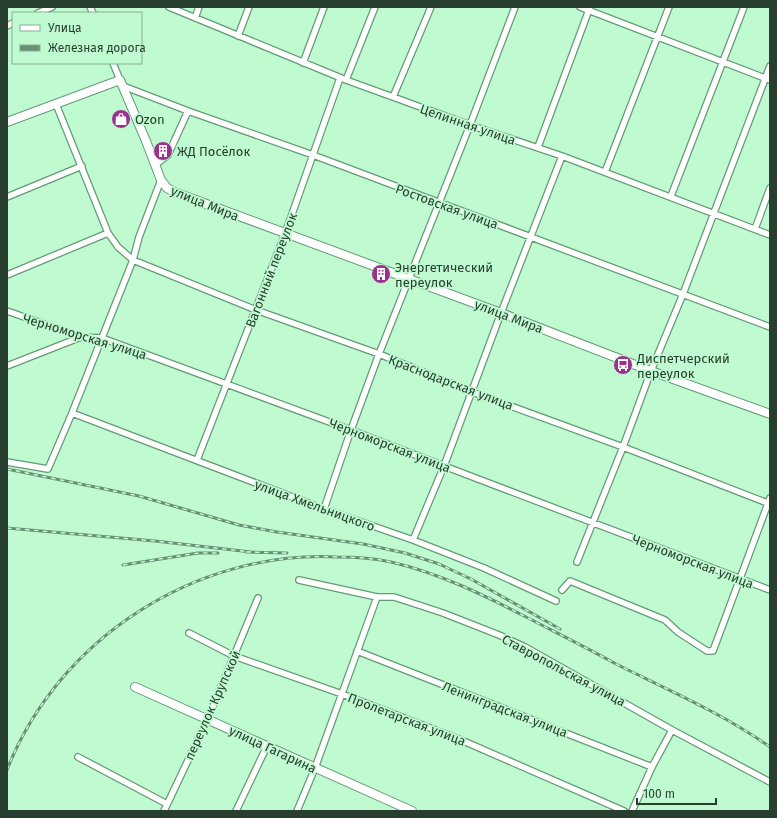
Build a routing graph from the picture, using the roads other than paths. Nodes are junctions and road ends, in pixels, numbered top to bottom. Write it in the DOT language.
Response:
graph roads {
  1 [pos="52,7"];
  2 [pos="169,7"];
  3 [pos="199,7"];
  4 [pos="249,7"];
  5 [pos="324,7"];
  6 [pos="375,7"];
  7 [pos="431,7"];
  8 [pos="515,7"];
  9 [pos="580,7"];
  10 [pos="669,7"];
  11 [pos="744,7"];
  12 [pos="590,9"];
  13 [pos="40,12"];
  14 [pos="195,18"];
  15 [pos="238,36"];
  16 [pos="658,36"];
  17 [pos="723,62"];
  18 [pos="303,63"];
  19 [pos="114,64"];
  20 [pos="770,66"];
  21 [pos="340,78"];
  22 [pos="768,79"];
  23 [pos="346,80"];
  24 [pos="121,83"];
  25 [pos="393,97"];
  26 [pos="56,104"];
  27 [pos="188,112"];
  28 [pos="7,122"];
  29 [pos="470,125"];
  30 [pos="538,147"];
  31 [pos="313,156"];
  32 [pos="562,156"];
  33 [pos="154,165"];
  34 [pos="82,166"];
  35 [pos="605,172"];
  36 [pos="161,180"];
  37 [pos="770,188"];
  38 [pos="671,196"];
  39 [pos="7,197"];
  40 [pos="439,203"];
  41 [pos="714,213"];
  42 [pos="755,229"];
  43 [pos="108,233"];
  44 [pos="285,234"];
  45 [pos="770,235"];
  46 [pos="531,237"];
  47 [pos="133,260"];
  48 [pos="7,275"];
  49 [pos="410,279"];
  50 [pos="683,294"];
  51 [pos="256,310"];
  52 [pos="7,311"];
  53 [pos="501,313"];
  54 [pos="770,327"];
  55 [pos="81,337"];
  56 [pos="102,338"];
  57 [pos="379,354"];
  58 [pos="7,366"];
  59 [pos="651,371"];
  60 [pos="227,384"];
  61 [pos="472,392"];
  62 [pos="72,413"];
  63 [pos="770,414"];
  64 [pos="351,430"];
  65 [pos="623,447"];
  66 [pos="197,460"];
  67 [pos="7,462"];
  68 [pos="444,466"];
  69 [pos="769,502"];
  70 [pos="324,509"];
  71 [pos="594,523"];
  72 [pos="413,540"];
  73 [pos="577,562"];
  74 [pos="739,579"];
  75 [pos="299,580"];
  76 [pos="562,590"];
  77 [pos="770,590"];
  78 [pos="377,597"];
  79 [pos="258,598"];
  80 [pos="556,601"];
  81 [pos="189,633"];
  82 [pos="358,651"];
  83 [pos="234,656"];
  84 [pos="135,687"];
  85 [pos="342,694"];
  86 [pos="208,718"];
  87 [pos="672,730"];
  88 [pos="267,746"];
  89 [pos="78,757"];
  90 [pos="652,767"];
  91 [pos="315,768"];
  92 [pos="770,782"];
  93 [pos="167,804"];
  94 [pos="164,811"];
  95 [pos="236,811"];
  96 [pos="297,811"];
  97 [pos="412,811"];
  98 [pos="624,811"];
  99 [pos="632,811"];
  1 -- 13 [label="street"];
  2 -- 14 [label="street, Целинная улица"];
  3 -- 14 [label="street"];
  4 -- 15 [label="street"];
  5 -- 18 [label="street"];
  6 -- 23 [label="street"];
  7 -- 25 [label="street"];
  8 -- 29 [label="street"];
  9 -- 12 [label="street"];
  10 -- 16 [label="street"];
  11 -- 17 [label="street"];
  12 -- 16 [label="street"];
  12 -- 30 [label="street"];
  14 -- 15 [label="street, Целинная улица"];
  15 -- 18 [label="street, Целинная улица"];
  16 -- 17 [label="street"];
  16 -- 35 [label="street"];
  17 -- 22 [label="street"];
  17 -- 38 [label="street"];
  18 -- 21 [label="street, Целинная улица"];
  19 -- 24 [label="street"];
  20 -- 22 [label="street"];
  21 -- 23 [label="street, Целинная улица"];
  21 -- 31 [label="street, Вагонный переулок"];
  22 -- 41 [label="street"];
  23 -- 25 [label="street, Целинная улица"];
  24 -- 26 [label="street"];
  24 -- 27 [label="street, Ростовская улица"];
  24 -- 33 [label="street"];
  25 -- 29 [label="street, Целинная улица"];
  26 -- 28 [label="street"];
  26 -- 34 [label="street, Краснодарская улица"];
  27 -- 31 [label="street, Ростовская улица"];
  27 -- 33 [label="street"];
  29 -- 30 [label="street, Целинная улица"];
  29 -- 40 [label="street"];
  30 -- 32 [label="street, Целинная улица"];
  31 -- 40 [label="street, Ростовская улица"];
  31 -- 44 [label="street, Вагонный переулок"];
  32 -- 35 [label="street, Целинная улица"];
  32 -- 46 [label="street"];
  33 -- 36 [label="street"];
  34 -- 39 [label="street"];
  34 -- 43 [label="street, Краснодарская улица"];
  35 -- 38 [label="street, Целинная улица"];
  36 -- 44 [label="street, улица Мира"];
  36 -- 47 [label="street"];
  37 -- 42 [label="street"];
  38 -- 41 [label="street, Целинная улица"];
  40 -- 46 [label="street, Ростовская улица"];
  40 -- 49 [label="street"];
  41 -- 42 [label="street, Целинная улица"];
  41 -- 50 [label="street"];
  42 -- 45 [label="street, Целинная улица"];
  43 -- 47 [label="street, Краснодарская улица"];
  43 -- 48 [label="street"];
  44 -- 49 [label="street, улица Мира"];
  44 -- 51 [label="street, Вагонный переулок"];
  46 -- 50 [label="street, Ростовская улица"];
  46 -- 53 [label="street"];
  47 -- 51 [label="street, Краснодарская улица"];
  47 -- 56 [label="street"];
  49 -- 53 [label="street, улица Мира"];
  49 -- 57 [label="street"];
  50 -- 54 [label="street, Ростовская улица"];
  50 -- 59 [label="street"];
  51 -- 57 [label="street, Краснодарская улица"];
  51 -- 60 [label="street, Вагонный переулок"];
  52 -- 55 [label="street, Черноморская улица"];
  53 -- 59 [label="street, улица Мира"];
  53 -- 61 [label="street"];
  55 -- 56 [label="street, Черноморская улица"];
  55 -- 58 [label="street"];
  56 -- 60 [label="street, Черноморская улица"];
  56 -- 62 [label="street"];
  57 -- 61 [label="street, Краснодарская улица"];
  57 -- 64 [label="street"];
  59 -- 63 [label="street, улица Мира"];
  59 -- 65 [label="street"];
  60 -- 64 [label="street, Черноморская улица"];
  60 -- 66 [label="street, Вагонный переулок"];
  61 -- 65 [label="street, Краснодарская улица"];
  61 -- 68 [label="street"];
  62 -- 66 [label="street, улица Хмельницкого"];
  62 -- 67 [label="street"];
  64 -- 68 [label="street, Черноморская улица"];
  64 -- 70 [label="street"];
  65 -- 69 [label="street, Краснодарская улица"];
  65 -- 71 [label="street"];
  66 -- 70 [label="street, улица Хмельницкого"];
  68 -- 71 [label="street, Черноморская улица"];
  68 -- 72 [label="street"];
  69 -- 74 [label="street"];
  70 -- 72 [label="street, улица Хмельницкого"];
  71 -- 73 [label="street"];
  71 -- 74 [label="street, Черноморская улица"];
  72 -- 80 [label="street, улица Хмельницкого"];
  74 -- 76 [label="street"];
  74 -- 77 [label="street, Черноморская улица"];
  75 -- 78 [label="street, Ставропольская улица"];
  78 -- 82 [label="street"];
  78 -- 87 [label="street, Ставропольская улица"];
  79 -- 83 [label="street, переулок Крупской"];
  81 -- 83 [label="street, Пролетарская улица"];
  82 -- 85 [label="street"];
  82 -- 90 [label="street, Ленинградская улица"];
  83 -- 85 [label="street, Пролетарская улица"];
  83 -- 86 [label="street, переулок Крупской"];
  84 -- 86 [label="street, улица Гагарина"];
  85 -- 91 [label="street"];
  85 -- 98 [label="street, Пролетарская улица"];
  86 -- 88 [label="street, улица Гагарина"];
  86 -- 93 [label="street, переулок Крупской"];
  87 -- 90 [label="street"];
  87 -- 92 [label="street, Ставропольская улица"];
  88 -- 91 [label="street, улица Гагарина"];
  88 -- 95 [label="street"];
  89 -- 93 [label="street"];
  90 -- 99 [label="street"];
  91 -- 96 [label="street"];
  91 -- 97 [label="street, улица Гагарина"];
  93 -- 94 [label="street, переулок Крупской"];
}
